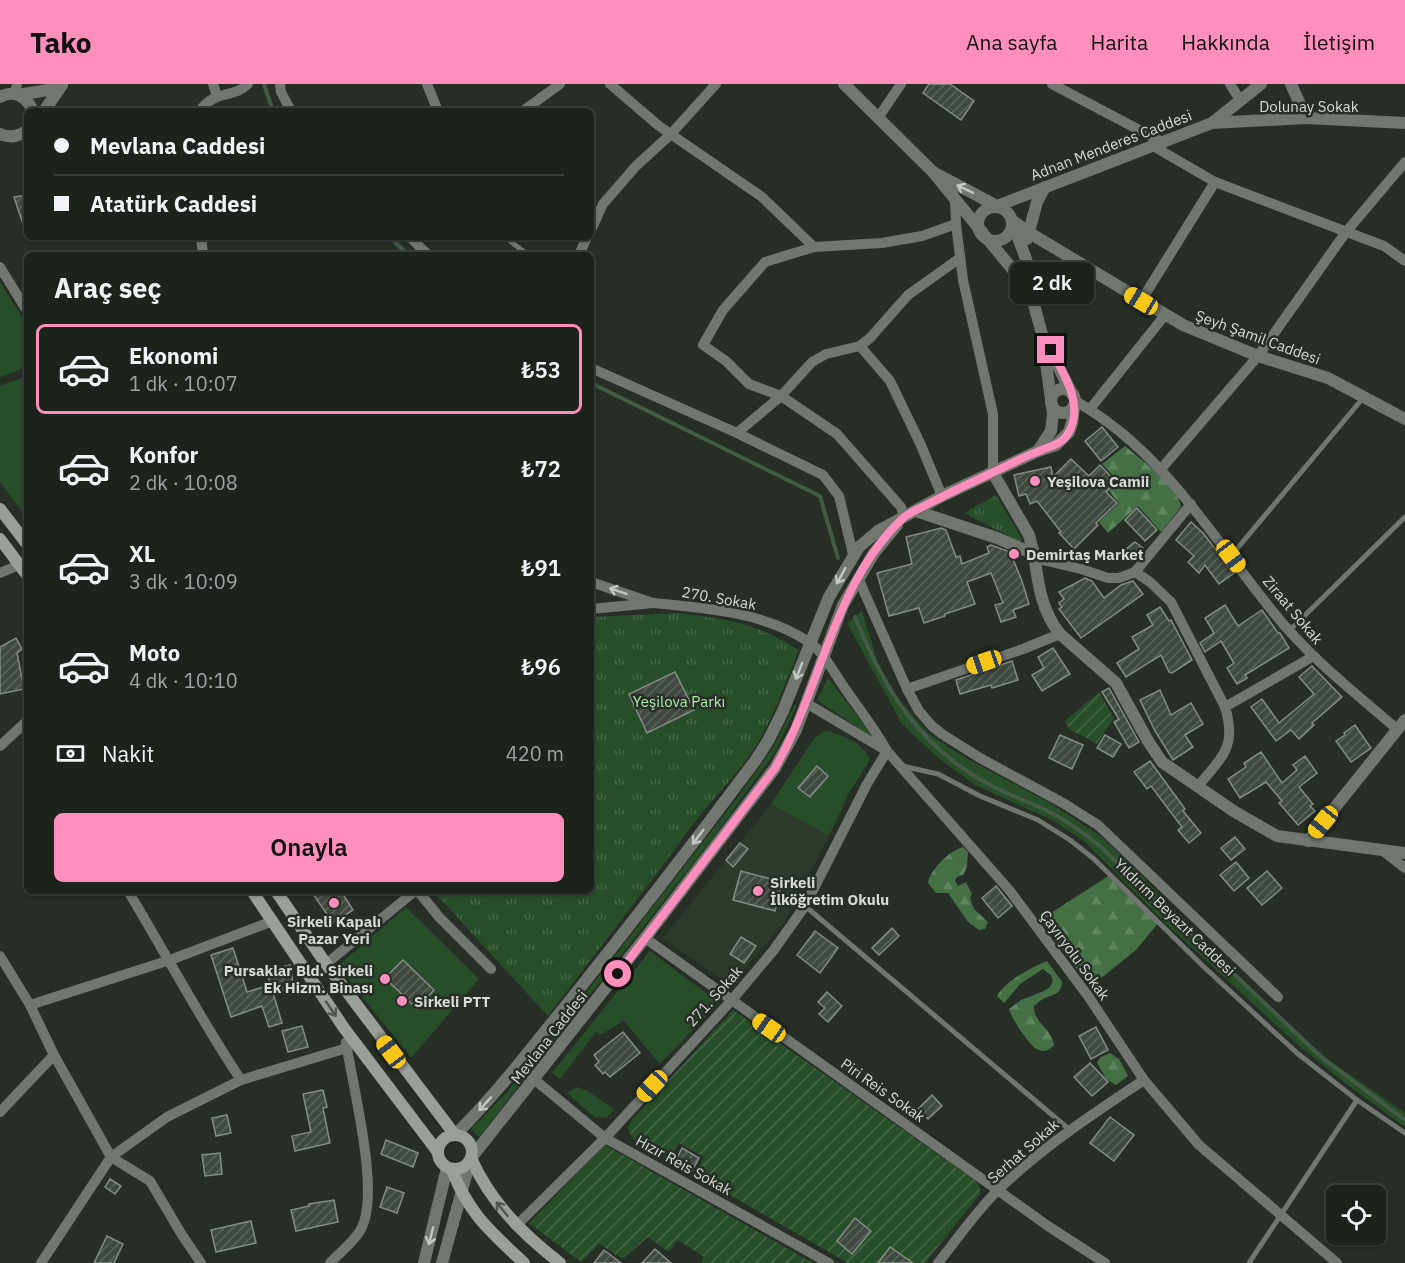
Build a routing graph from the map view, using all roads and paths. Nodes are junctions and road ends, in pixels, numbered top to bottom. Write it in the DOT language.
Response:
graph roads {
  1 [pos="62,84"];
  2 [pos="213,84"];
  3 [pos="248,84"];
  4 [pos="280,84"];
  5 [pos="427,84"];
  6 [pos="560,84"];
  7 [pos="610,84"];
  8 [pos="716,84"];
  9 [pos="844,84"];
  10 [pos="901,84"];
  11 [pos="1052,84"];
  12 [pos="1230,84"];
  13 [pos="1261,84"];
  14 [pos="1291,84"];
  15 [pos="10,92"];
  16 [pos="217,96"];
  17 [pos="1240,100"];
  18 [pos="32,108"];
  19 [pos="46,108"];
  20 [pos="202,108"];
  21 [pos="289,108"];
  22 [pos="437,108"];
  23 [pos="527,108"];
  24 [pos="878,118"];
  25 [pos="1306,118"];
  26 [pos="1212,123"];
  27 [pos="1405,123"];
  28 [pos="24,133"];
  29 [pos="671,134"];
  30 [pos="2,137"];
  31 [pos="1158,145"];
  32 [pos="1405,162"];
  33 [pos="933,172"];
  34 [pos="1215,182"];
  35 [pos="1045,187"];
  36 [pos="955,201"];
  37 [pos="997,206"];
  38 [pos="1012,220"];
  39 [pos="594,224"];
  40 [pos="956,224"];
  41 [pos="1028,232"];
  42 [pos="1346,232"];
  43 [pos="984,236"];
  44 [pos="413,240"];
  45 [pos="509,240"];
  46 [pos="814,247"];
  47 [pos="425,252"];
  48 [pos="524,252"];
  49 [pos="1025,255"];
  50 [pos="960,258"];
  51 [pos="1405,261"];
  52 [pos="0,267"];
  53 [pos="1033,301"];
  54 [pos="1141,301"];
  55 [pos="24,306"];
  56 [pos="1165,315"];
  57 [pos="1042,334"];
  58 [pos="860,346"];
  59 [pos="1258,356"];
  60 [pos="594,369"];
  61 [pos="781,396"];
  62 [pos="1074,397"];
  63 [pos="1364,397"];
  64 [pos="1052,403"];
  65 [pos="1090,409"];
  66 [pos="1405,419"];
  67 [pos="737,433"];
  68 [pos="1038,451"];
  69 [pos="1161,469"];
  70 [pos="993,473"];
  71 [pos="942,496"];
  72 [pos="1191,504"];
  73 [pos="0,509"];
  74 [pos="916,511"];
  75 [pos="904,517"];
  76 [pos="1405,517"];
  77 [pos="0,539"];
  78 [pos="24,540"];
  79 [pos="853,554"];
  80 [pos="1034,556"];
  81 [pos="1231,556"];
  82 [pos="23,570"];
  83 [pos="1135,572"];
  84 [pos="0,573"];
  85 [pos="856,581"];
  86 [pos="594,583"];
  87 [pos="654,603"];
  88 [pos="594,609"];
  89 [pos="1290,630"];
  90 [pos="1060,634"];
  91 [pos="810,643"];
  92 [pos="1312,657"];
  93 [pos="824,658"];
  94 [pos="906,689"];
  95 [pos="806,703"];
  96 [pos="1225,707"];
  97 [pos="24,725"];
  98 [pos="1402,728"];
  99 [pos="0,746"];
  100 [pos="887,751"];
  101 [pos="900,766"];
  102 [pos="1199,785"];
  103 [pos="1308,840"];
  104 [pos="1382,850"];
  105 [pos="1405,853"];
  106 [pos="1405,868"];
  107 [pos="130,894"];
  108 [pos="254,894"];
  109 [pos="278,894"];
  110 [pos="412,894"];
  111 [pos="419,894"];
  112 [pos="805,906"];
  113 [pos="273,921"];
  114 [pos="645,938"];
  115 [pos="0,956"];
  116 [pos="170,960"];
  117 [pos="326,964"];
  118 [pos="491,969"];
  119 [pos="1278,998"];
  120 [pos="731,1001"];
  121 [pos="30,1005"];
  122 [pos="344,1028"];
  123 [pos="347,1048"];
  124 [pos="54,1055"];
  125 [pos="241,1080"];
  126 [pos="535,1080"];
  127 [pos="1144,1080"];
  128 [pos="1357,1100"];
  129 [pos="0,1112"];
  130 [pos="1070,1130"];
  131 [pos="1405,1133"];
  132 [pos="455,1135"];
  133 [pos="605,1138"];
  134 [pos="437,1152"];
  135 [pos="111,1157"];
  136 [pos="471,1158"];
  137 [pos="449,1169"];
  138 [pos="998,1190"];
  139 [pos="461,1194"];
  140 [pos="1281,1215"];
  141 [pos="516,1226"];
  142 [pos="41,1263"];
  143 [pos="201,1263"];
  144 [pos="330,1263"];
  145 [pos="424,1263"];
  146 [pos="442,1263"];
  147 [pos="524,1263"];
  148 [pos="560,1263"];
  149 [pos="829,1263"];
  150 [pos="938,1263"];
  151 [pos="1105,1263"];
  152 [pos="1249,1263"];
  153 [pos="1337,1263"];
  1 -- 15 [label="street"];
  1 -- 19 [label="street"];
  2 -- 16 [label="street"];
  3 -- 16 [label="street"];
  4 -- 21 [label="street"];
  5 -- 22 [label="street"];
  6 -- 23 [label="street"];
  7 -- 29 [label="street"];
  8 -- 29 [label="street"];
  9 -- 24 [label="street"];
  10 -- 24 [label="street"];
  11 -- 31 [label="street"];
  12 -- 17 [label="street"];
  13 -- 17 [label="street, Adnan Menderes Caddesi"];
  14 -- 25 [label="street"];
  15 -- 18 [label="street"];
  16 -- 20 [label="street"];
  17 -- 26 [label="street, Adnan Menderes Caddesi"];
  24 -- 33 [label="street"];
  25 -- 26 [label="street, Dolunay Sokak"];
  25 -- 27 [label="street, Dolunay Sokak"];
  26 -- 31 [label="street, Adnan Menderes Caddesi"];
  28 -- 30 [label="street"];
  29 -- 39 [label="street"];
  29 -- 46 [label="street"];
  31 -- 34 [label="street"];
  31 -- 35 [label="street, Adnan Menderes Caddesi"];
  32 -- 42 [label="street"];
  33 -- 36 [label="street"];
  37 -- 33 [label="street, one-way"];
  34 -- 42 [label="street"];
  34 -- 54 [label="street"];
  35 -- 37 [label="street, Adnan Menderes Caddesi"];
  35 -- 41 [label="street"];
  36 -- 40 [label="street"];
  36 -- 43 [label="street"];
  37 -- 38 [label="street"];
  37 -- 43 [label="street"];
  38 -- 41 [label="street, Şeyh Şamil Caddesi"];
  38 -- 43 [label="street"];
  38 -- 49 [label="street"];
  40 -- 46 [label="street"];
  40 -- 50 [label="street"];
  41 -- 49 [label="street"];
  41 -- 54 [label="street, Şeyh Şamil Caddesi"];
  42 -- 51 [label="street"];
  42 -- 59 [label="street"];
  43 -- 53 [label="street"];
  44 -- 47 [label="street"];
  45 -- 48 [label="lane"];
  46 -- 61 [label="street"];
  49 -- 53 [label="street"];
  50 -- 58 [label="street"];
  50 -- 70 [label="street"];
  52 -- 55 [label="street"];
  53 -- 57 [label="street"];
  54 -- 56 [label="street, Şeyh Şamil Caddesi"];
  56 -- 59 [label="street, Şeyh Şamil Caddesi"];
  56 -- 65 [label="street"];
  57 -- 62 [label="street"];
  57 -- 64 [label="street"];
  58 -- 61 [label="street"];
  58 -- 71 [label="street"];
  59 -- 63 [label="street, Şeyh Şamil Caddesi"];
  59 -- 69 [label="street"];
  60 -- 67 [label="street"];
  61 -- 67 [label="street"];
  61 -- 75 [label="street"];
  62 -- 64 [label="street"];
  62 -- 65 [label="street, Ziraat Sokak"];
  62 -- 68 [label="street"];
  63 -- 66 [label="street, Şeyh Şamil Caddesi"];
  63 -- 81 [label="lane"];
  64 -- 68 [label="street"];
  65 -- 69 [label="street, Ziraat Sokak"];
  67 -- 79 [label="street"];
  68 -- 70 [label="street"];
  69 -- 72 [label="street, Ziraat Sokak"];
  70 -- 71 [label="street"];
  70 -- 80 [label="street"];
  71 -- 74 [label="street"];
  72 -- 81 [label="street, Ziraat Sokak"];
  72 -- 83 [label="street"];
  73 -- 78 [label="main road"];
  74 -- 75 [label="street"];
  74 -- 80 [label="street"];
  75 -- 79 [label="street"];
  75 -- 85 [label="street"];
  76 -- 89 [label="lane"];
  77 -- 82 [label="main road"];
  79 -- 91 [label="street, one-way"];
  80 -- 83 [label="street"];
  80 -- 90 [label="street"];
  81 -- 89 [label="street, Ziraat Sokak"];
  82 -- 84 [label="street"];
  83 -- 96 [label="street"];
  85 -- 93 [label="street, Mevlana Caddesi"];
  85 -- 94 [label="street, Yıldırım Beyazıt Caddesi"];
  87 -- 86 [label="street, one-way"];
  87 -- 88 [label="street"];
  87 -- 91 [label="street, 270. Sokak"];
  89 -- 92 [label="street, Ziraat Sokak"];
  90 -- 94 [label="street"];
  90 -- 102 [label="street"];
  91 -- 93 [label="street, Çayıryolu Sokak"];
  91 -- 132 [label="street, one-way"];
  92 -- 96 [label="street"];
  92 -- 98 [label="street, Ziraat Sokak"];
  93 -- 95 [label="street, Mevlana Caddesi"];
  93 -- 100 [label="street, Çayıryolu Sokak"];
  94 -- 119 [label="street, Yıldırım Beyazıt Caddesi"];
  95 -- 100 [label="street"];
  95 -- 114 [label="street, Mevlana Caddesi"];
  96 -- 102 [label="street"];
  97 -- 99 [label="street"];
  98 -- 103 [label="street"];
  100 -- 101 [label="street, Çayıryolu Sokak"];
  100 -- 112 [label="street, 271. Sokak"];
  101 -- 127 [label="street, Çayıryolu Sokak"];
  101 -- 128 [label="lane, Yıldırım Beyazıt Caddesi"];
  102 -- 103 [label="street"];
  103 -- 104 [label="street"];
  104 -- 105 [label="street"];
  104 -- 106 [label="street"];
  107 -- 116 [label="street"];
  108 -- 113 [label="main road"];
  109 -- 117 [label="main road"];
  110 -- 117 [label="street"];
  111 -- 118 [label="street"];
  112 -- 120 [label="street, 271. Sokak"];
  112 -- 130 [label="lane"];
  113 -- 116 [label="street"];
  113 -- 122 [label="main road, one-way"];
  114 -- 120 [label="street, Piri Reis Sokak"];
  114 -- 126 [label="street, Mevlana Caddesi"];
  115 -- 121 [label="street"];
  116 -- 121 [label="street"];
  116 -- 125 [label="street"];
  117 -- 132 [label="main road"];
  120 -- 133 [label="street, 271. Sokak"];
  120 -- 138 [label="street, Piri Reis Sokak"];
  121 -- 124 [label="street"];
  122 -- 123 [label="street"];
  122 -- 134 [label="main road"];
  123 -- 125 [label="street"];
  123 -- 144 [label="street"];
  124 -- 129 [label="street"];
  124 -- 135 [label="street"];
  125 -- 135 [label="street"];
  126 -- 133 [label="street, Hızır Reis Sokak"];
  126 -- 136 [label="street, Mevlana Caddesi"];
  127 -- 130 [label="street, Serhat Sokak"];
  127 -- 140 [label="street, Çayıryolu Sokak"];
  128 -- 131 [label="lane, Yıldırım Beyazıt Caddesi"];
  128 -- 140 [label="lane"];
  130 -- 138 [label="street, Serhat Sokak"];
  132 -- 134 [label="main road"];
  132 -- 136 [label="main road"];
  133 -- 141 [label="street, 271. Sokak"];
  133 -- 149 [label="street, Hızır Reis Sokak"];
  134 -- 137 [label="main road"];
  135 -- 142 [label="street"];
  135 -- 143 [label="street"];
  136 -- 137 [label="main road"];
  136 -- 139 [label="street, Mevlana Caddesi"];
  141 -- 136 [label="main road, one-way"];
  137 -- 139 [label="main road"];
  137 -- 145 [label="street, one-way"];
  138 -- 150 [label="street, Serhat Sokak"];
  138 -- 151 [label="street, Piri Reis Sokak"];
  139 -- 146 [label="street, Mevlana Caddesi"];
  139 -- 147 [label="main road"];
  140 -- 152 [label="lane"];
  140 -- 153 [label="street, Çayıryolu Sokak"];
  141 -- 148 [label="main road"];
}
